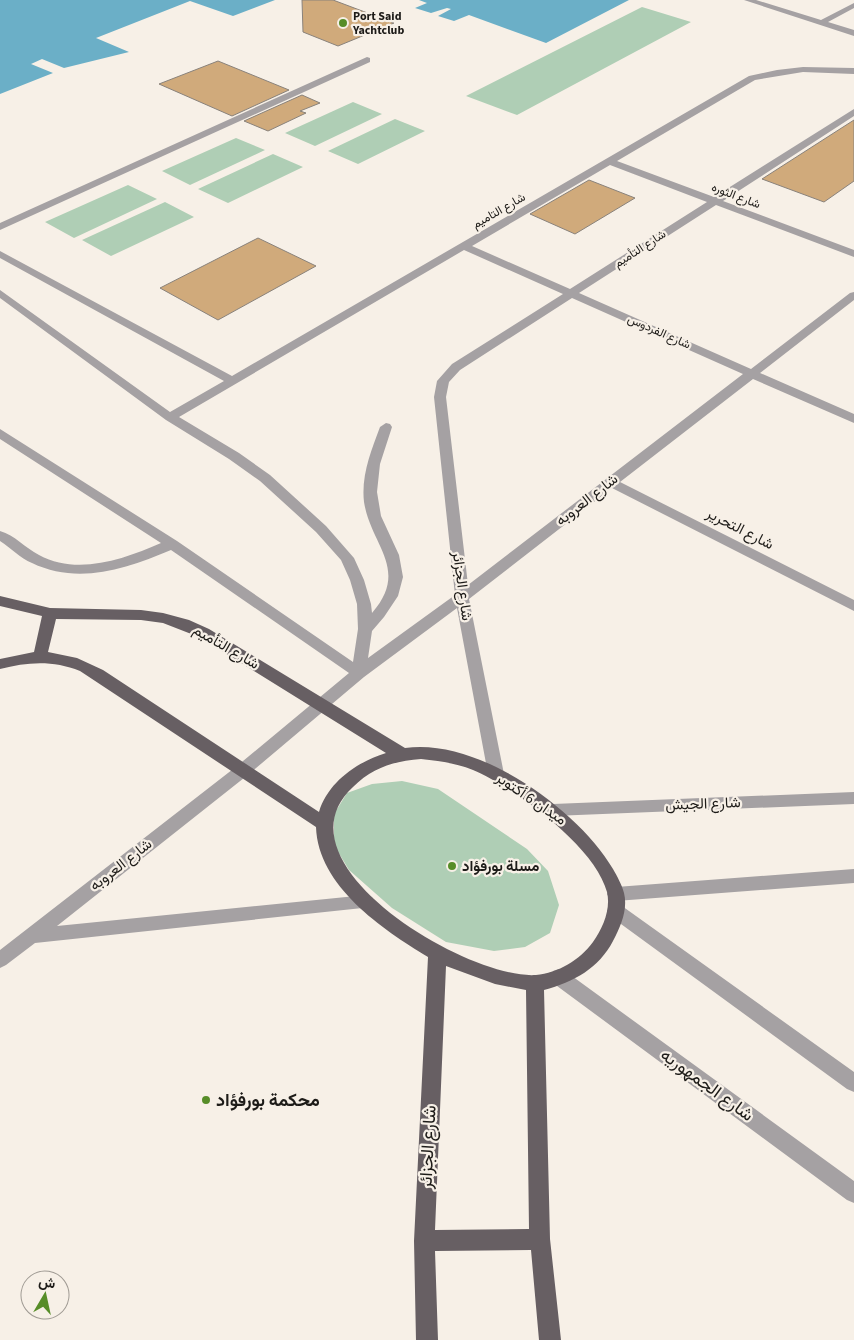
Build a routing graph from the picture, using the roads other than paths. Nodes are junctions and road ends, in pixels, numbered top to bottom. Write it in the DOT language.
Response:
graph roads {
  1 [pos="748,0"];
  2 [pos="854,5"];
  3 [pos="821,23"];
  4 [pos="854,33"];
  5 [pos="367,60"];
  6 [pos="854,71"];
  7 [pos="854,112"];
  8 [pos="609,161"];
  9 [pos="715,201"];
  10 [pos="0,227"];
  11 [pos="464,246"];
  12 [pos="0,254"];
  13 [pos="854,254"];
  14 [pos="0,293"];
  15 [pos="571,294"];
  16 [pos="854,294"];
  17 [pos="752,374"];
  18 [pos="233,381"];
  19 [pos="440,397"];
  20 [pos="170,417"];
  21 [pos="854,419"];
  22 [pos="386,427"];
  23 [pos="0,433"];
  24 [pos="611,482"];
  25 [pos="0,535"];
  26 [pos="172,544"];
  27 [pos="462,597"];
  28 [pos="0,601"];
  29 [pos="854,606"];
  30 [pos="50,613"];
  31 [pos="365,630"];
  32 [pos="40,657"];
  33 [pos="0,664"];
  34 [pos="358,674"];
  35 [pos="320,704"];
  36 [pos="401,754"];
  37 [pos="242,770"];
  38 [pos="496,774"];
  39 [pos="852,796"];
  40 [pos="552,810"];
  41 [pos="324,823"];
  42 [pos="854,876"];
  43 [pos="366,902"];
  44 [pos="616,903"];
  45 [pos="31,936"];
  46 [pos="437,954"];
  47 [pos="0,960"];
  48 [pos="559,977"];
  49 [pos="535,982"];
  50 [pos="854,1083"];
  51 [pos="854,1193"];
  52 [pos="540,1238"];
  53 [pos="424,1241"];
  54 [pos="427,1340"];
  55 [pos="550,1340"];
  1 -- 3 [label="street"];
  2 -- 3 [label="street"];
  3 -- 4 [label="street"];
  5 -- 10 [label="street"];
  6 -- 8 [label="street, شارع التاميم"];
  7 -- 9 [label="street, شارع التأميم"];
  8 -- 9 [label="street, شارع الثوره"];
  8 -- 11 [label="street, شارع التاميم"];
  9 -- 13 [label="street, شارع الثوره"];
  9 -- 15 [label="street, شارع التأميم"];
  11 -- 15 [label="street, شارع الفردوس"];
  11 -- 18 [label="street, شارع التاميم"];
  12 -- 18 [label="street"];
  14 -- 20 [label="street"];
  15 -- 17 [label="street, شارع الفردوس"];
  15 -- 19 [label="street, شارع التأميم"];
  16 -- 17 [label="street, شارع العروبه"];
  17 -- 21 [label="street, شارع الفردوس"];
  17 -- 24 [label="street, شارع العروبه"];
  18 -- 20 [label="street, شارع التاميم"];
  19 -- 27 [label="street, شارع الجزائر"];
  20 -- 31 [label="street"];
  22 -- 31 [label="street"];
  23 -- 26 [label="street"];
  24 -- 27 [label="street, شارع العروبه"];
  24 -- 29 [label="street, شارع التحرير"];
  25 -- 26 [label="street"];
  26 -- 34 [label="street"];
  27 -- 34 [label="street, شارع العروبه"];
  27 -- 38 [label="street, شارع الجزائر"];
  28 -- 30 [label="main road, شارع التأميم"];
  30 -- 32 [label="main road"];
  30 -- 35 [label="main road, شارع التأميم"];
  31 -- 34 [label="street"];
  32 -- 33 [label="main road"];
  32 -- 37 [label="main road"];
  34 -- 35 [label="street, شارع العروبه"];
  35 -- 36 [label="main road, شارع التأميم"];
  35 -- 37 [label="street, شارع العروبه"];
  36 -- 38 [label="main road, ميدان 6 أكتوبر"];
  36 -- 41 [label="main road, ميدان 6 أكتوبر"];
  37 -- 41 [label="main road"];
  37 -- 45 [label="street, شارع العروبه"];
  38 -- 40 [label="main road, ميدان 6 أكتوبر"];
  39 -- 40 [label="street, شارع الجيش"];
  40 -- 44 [label="main road, ميدان 6 أكتوبر"];
  41 -- 43 [label="main road, ميدان 6 أكتوبر"];
  42 -- 44 [label="street"];
  43 -- 45 [label="street"];
  43 -- 46 [label="main road, ميدان 6 أكتوبر"];
  44 -- 48 [label="main road, ميدان 6 أكتوبر"];
  44 -- 50 [label="street"];
  45 -- 47 [label="street, شارع العروبه"];
  46 -- 49 [label="main road, ميدان 6 أكتوبر"];
  46 -- 53 [label="main road, شارع الجزائر"];
  48 -- 49 [label="main road, ميدان 6 أكتوبر"];
  48 -- 51 [label="street, شارع الجمهوريه"];
  49 -- 52 [label="main road"];
  52 -- 53 [label="main road"];
  52 -- 55 [label="main road"];
  53 -- 54 [label="main road, شارع الجزائر"];
}
